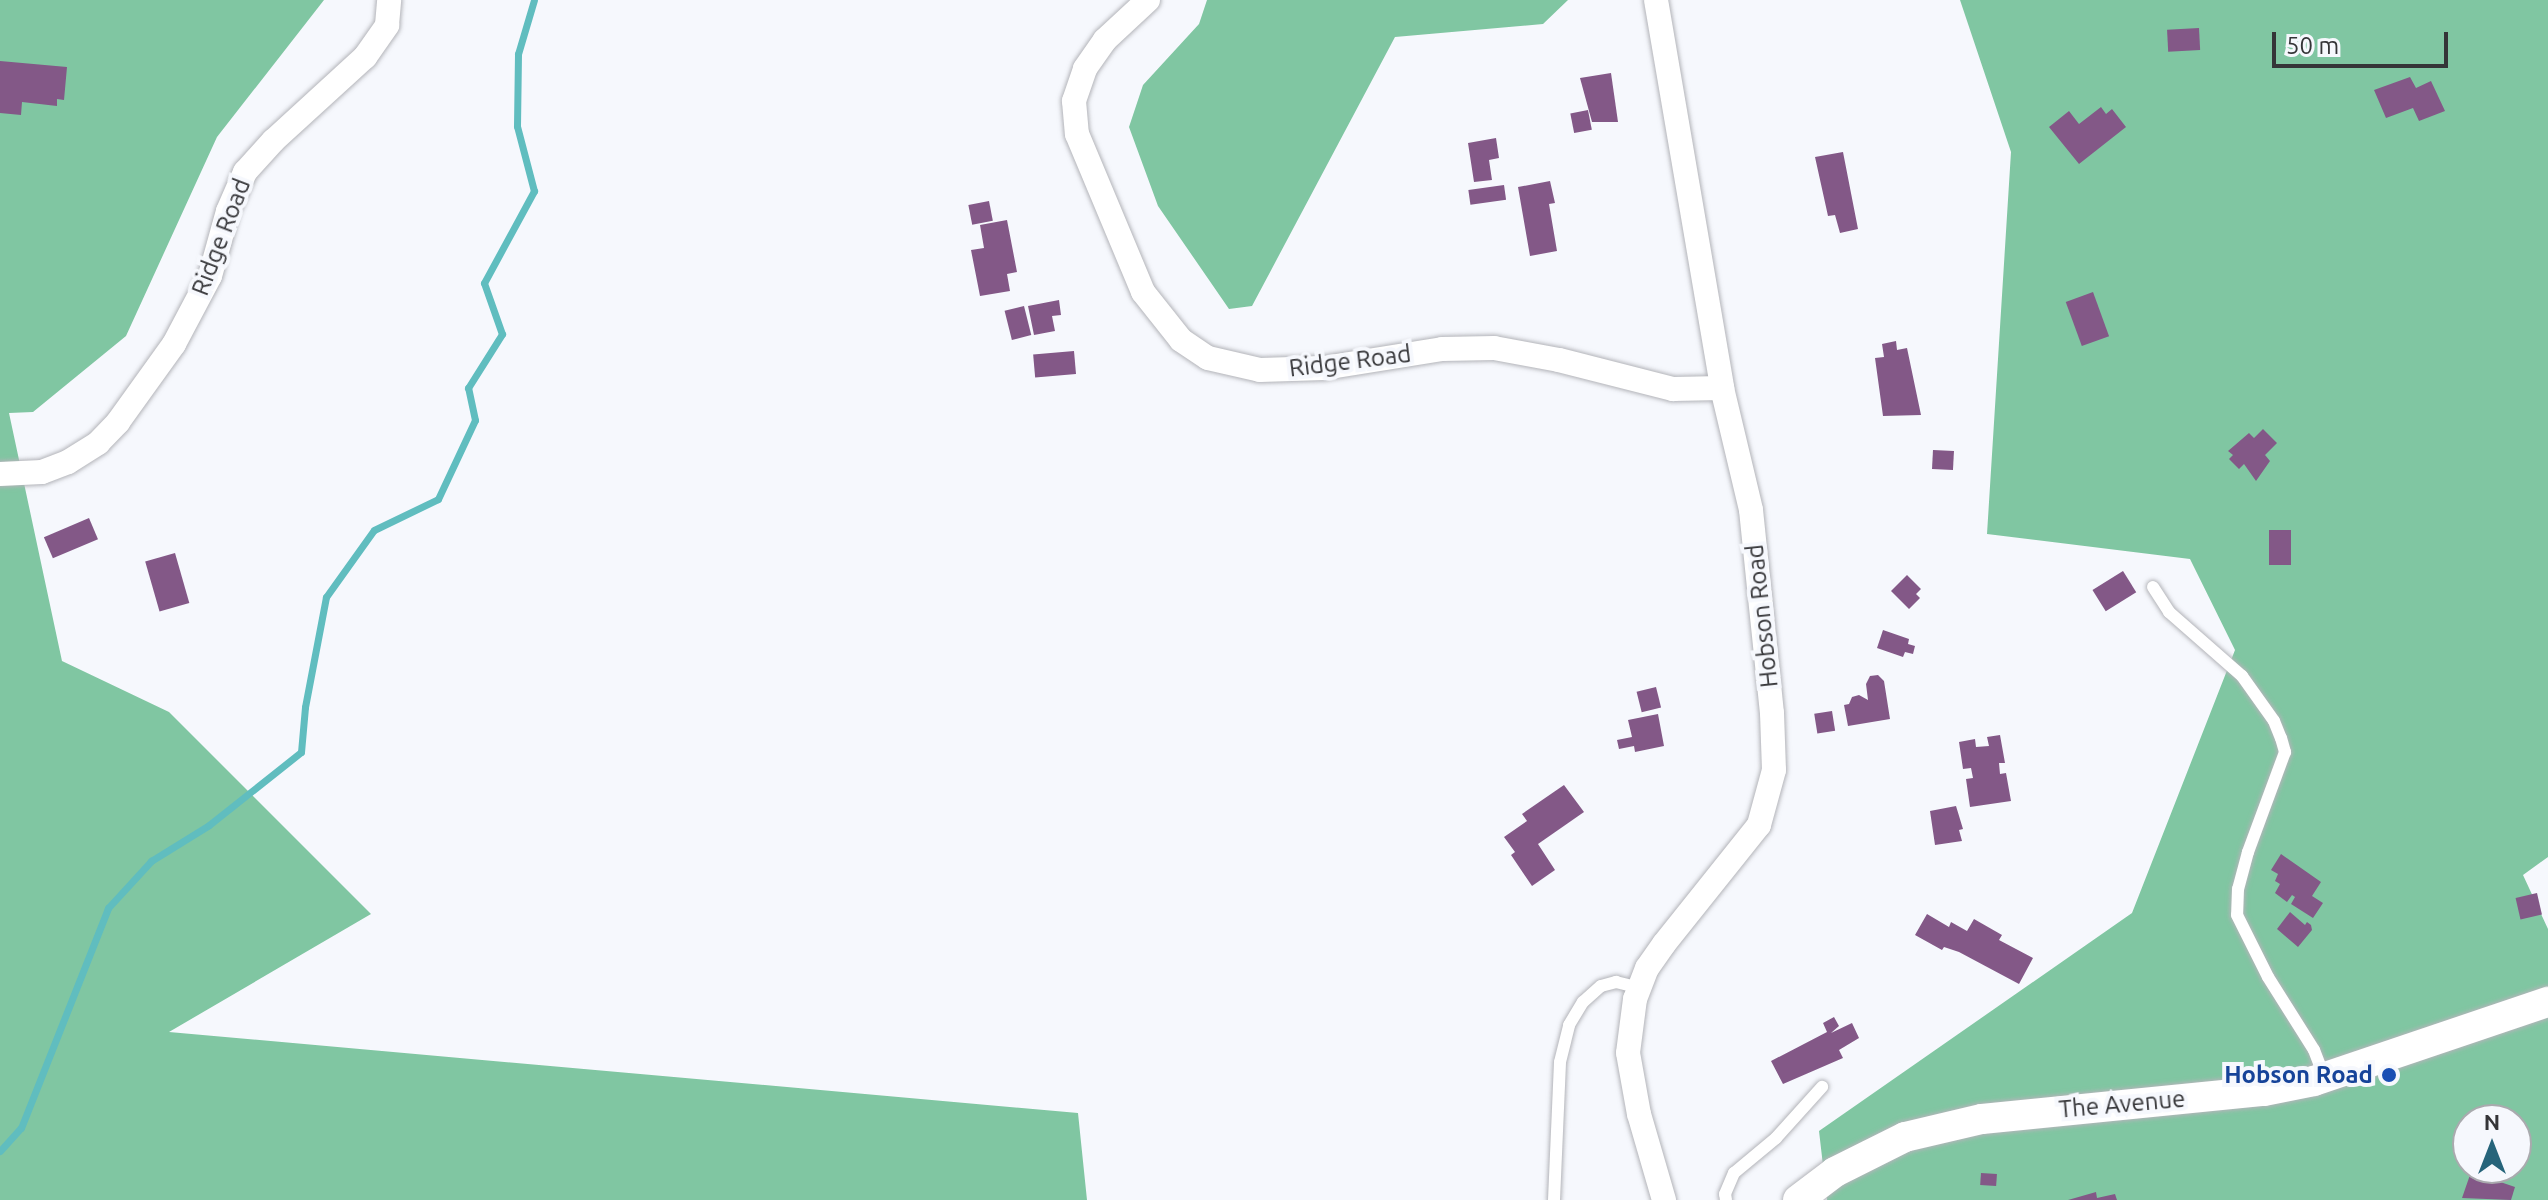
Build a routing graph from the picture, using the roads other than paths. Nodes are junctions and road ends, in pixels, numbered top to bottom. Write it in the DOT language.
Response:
graph roads {
  1 [pos="389,0"];
  2 [pos="1148,0"];
  3 [pos="1656,0"];
  4 [pos="1722,388"];
  5 [pos="0,474"];
  6 [pos="2153,587"];
  7 [pos="1640,988"];
  8 [pos="2548,1002"];
  9 [pos="2325,1078"];
  10 [pos="1822,1087"];
  11 [pos="1665,1198"];
  12 [pos="1554,1200"];
  13 [pos="1726,1200"];
  14 [pos="1798,1200"];
  1 -- 5 [label="street, Ridge Road"];
  2 -- 4 [label="street, Ridge Road"];
  3 -- 4 [label="street, Hobson Road"];
  4 -- 7 [label="street, Hobson Road"];
  6 -- 9 [label="lane"];
  7 -- 11 [label="street, Hobson Road"];
  7 -- 12 [label="lane"];
  8 -- 9 [label="street, The Avenue"];
  9 -- 14 [label="street, The Avenue"];
  10 -- 13 [label="lane"];
}
